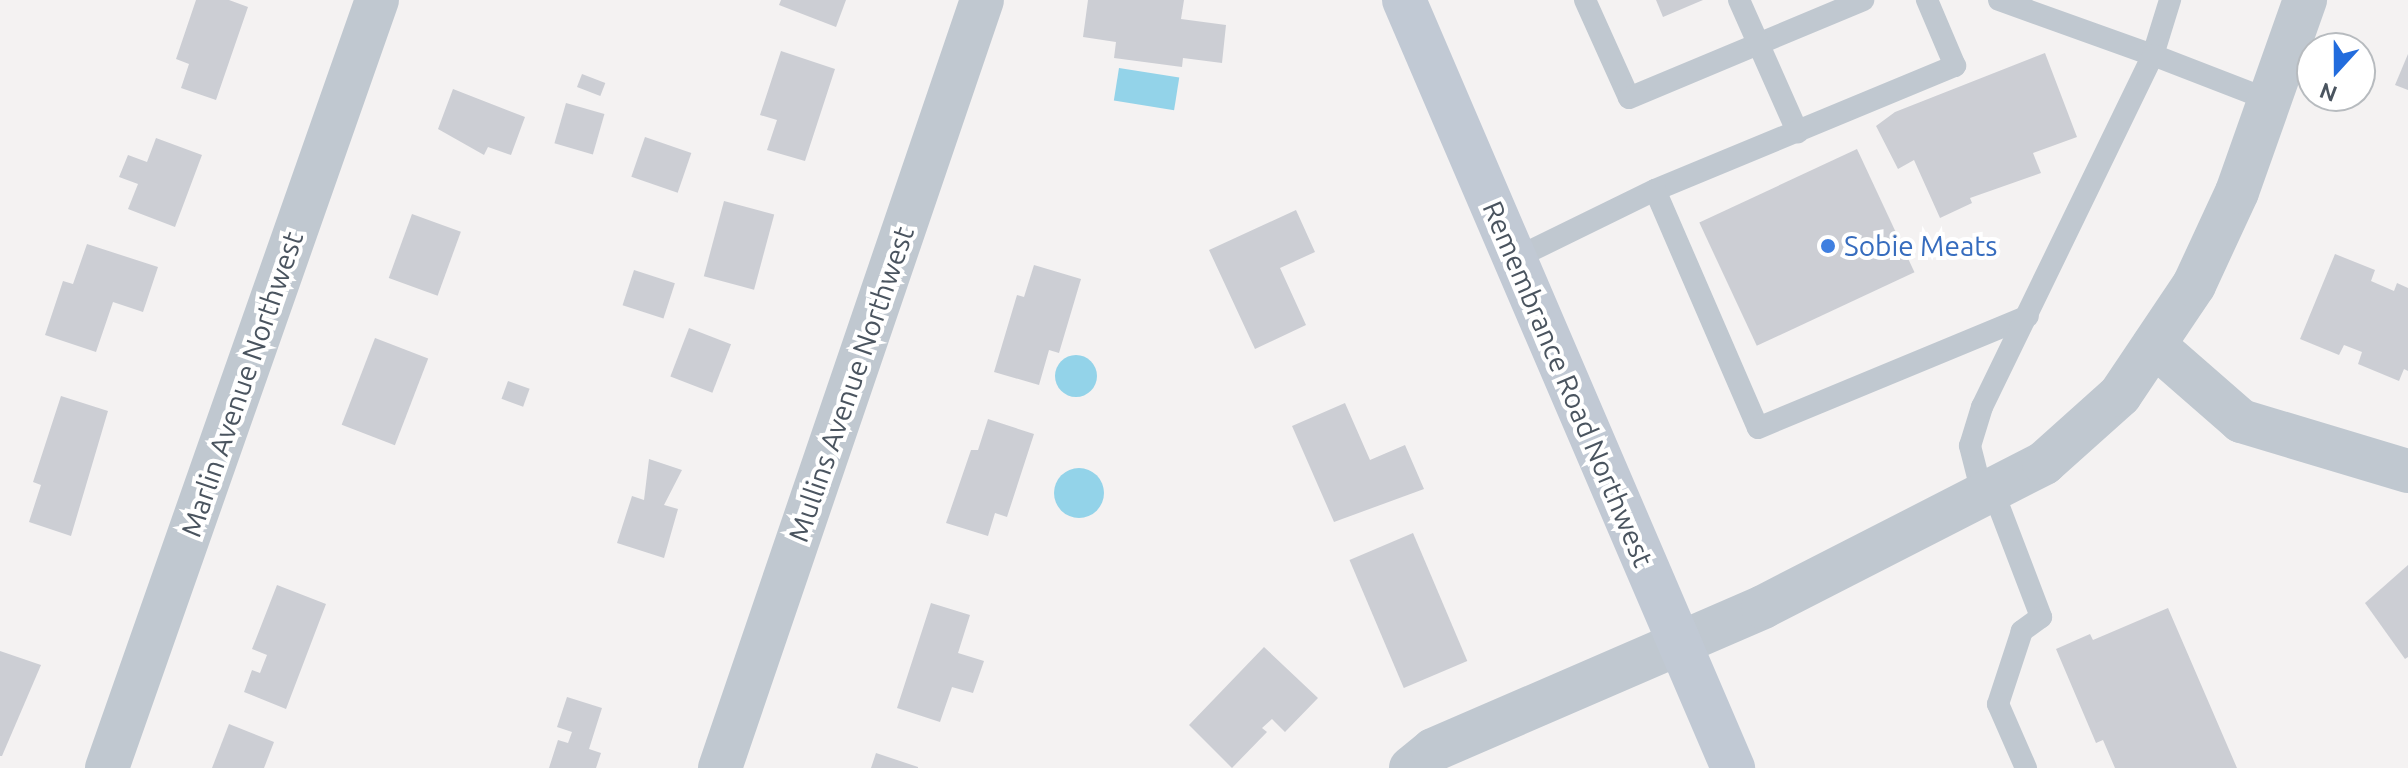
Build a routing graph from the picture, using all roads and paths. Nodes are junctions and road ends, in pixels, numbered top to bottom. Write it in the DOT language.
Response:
graph roads {
  1 [pos="377,0"];
  2 [pos="982,0"];
  3 [pos="1404,0"];
  4 [pos="1585,0"];
  5 [pos="1739,0"];
  6 [pos="1863,0"];
  7 [pos="1927,0"];
  8 [pos="1999,0"];
  9 [pos="2170,0"];
  10 [pos="2305,0"];
  11 [pos="1758,41"];
  12 [pos="2153,55"];
  13 [pos="2269,100"];
  14 [pos="1798,133"];
  15 [pos="1655,190"];
  16 [pos="1514,259"];
  17 [pos="2028,316"];
  18 [pos="2154,345"];
  19 [pos="2408,471"];
  20 [pos="1988,494"];
  21 [pos="1679,644"];
  22 [pos="107,768"];
  23 [pos="720,768"];
  24 [pos="1411,768"];
  25 [pos="1733,768"];
  26 [pos="2026,768"];
  1 -- 22 [label="street, Marlin Avenue Northwest"];
  2 -- 23 [label="street, Mullins Avenue Northwest"];
  3 -- 16 [label="main road, Remembrance Road Northwest"];
  4 -- 11 [label="lane"];
  5 -- 11 [label="lane"];
  6 -- 11 [label="lane"];
  7 -- 14 [label="lane"];
  8 -- 12 [label="lane"];
  9 -- 12 [label="lane"];
  10 -- 13 [label="street"];
  11 -- 14 [label="lane"];
  12 -- 13 [label="lane"];
  12 -- 17 [label="lane"];
  13 -- 18 [label="street"];
  14 -- 15 [label="lane"];
  15 -- 16 [label="lane"];
  15 -- 17 [label="lane"];
  16 -- 21 [label="main road, Remembrance Road Northwest"];
  17 -- 20 [label="lane"];
  18 -- 19 [label="street"];
  18 -- 20 [label="street"];
  20 -- 21 [label="street"];
  20 -- 26 [label="lane"];
  21 -- 24 [label="street"];
  21 -- 25 [label="main road, Remembrance Road Northwest"];
}
